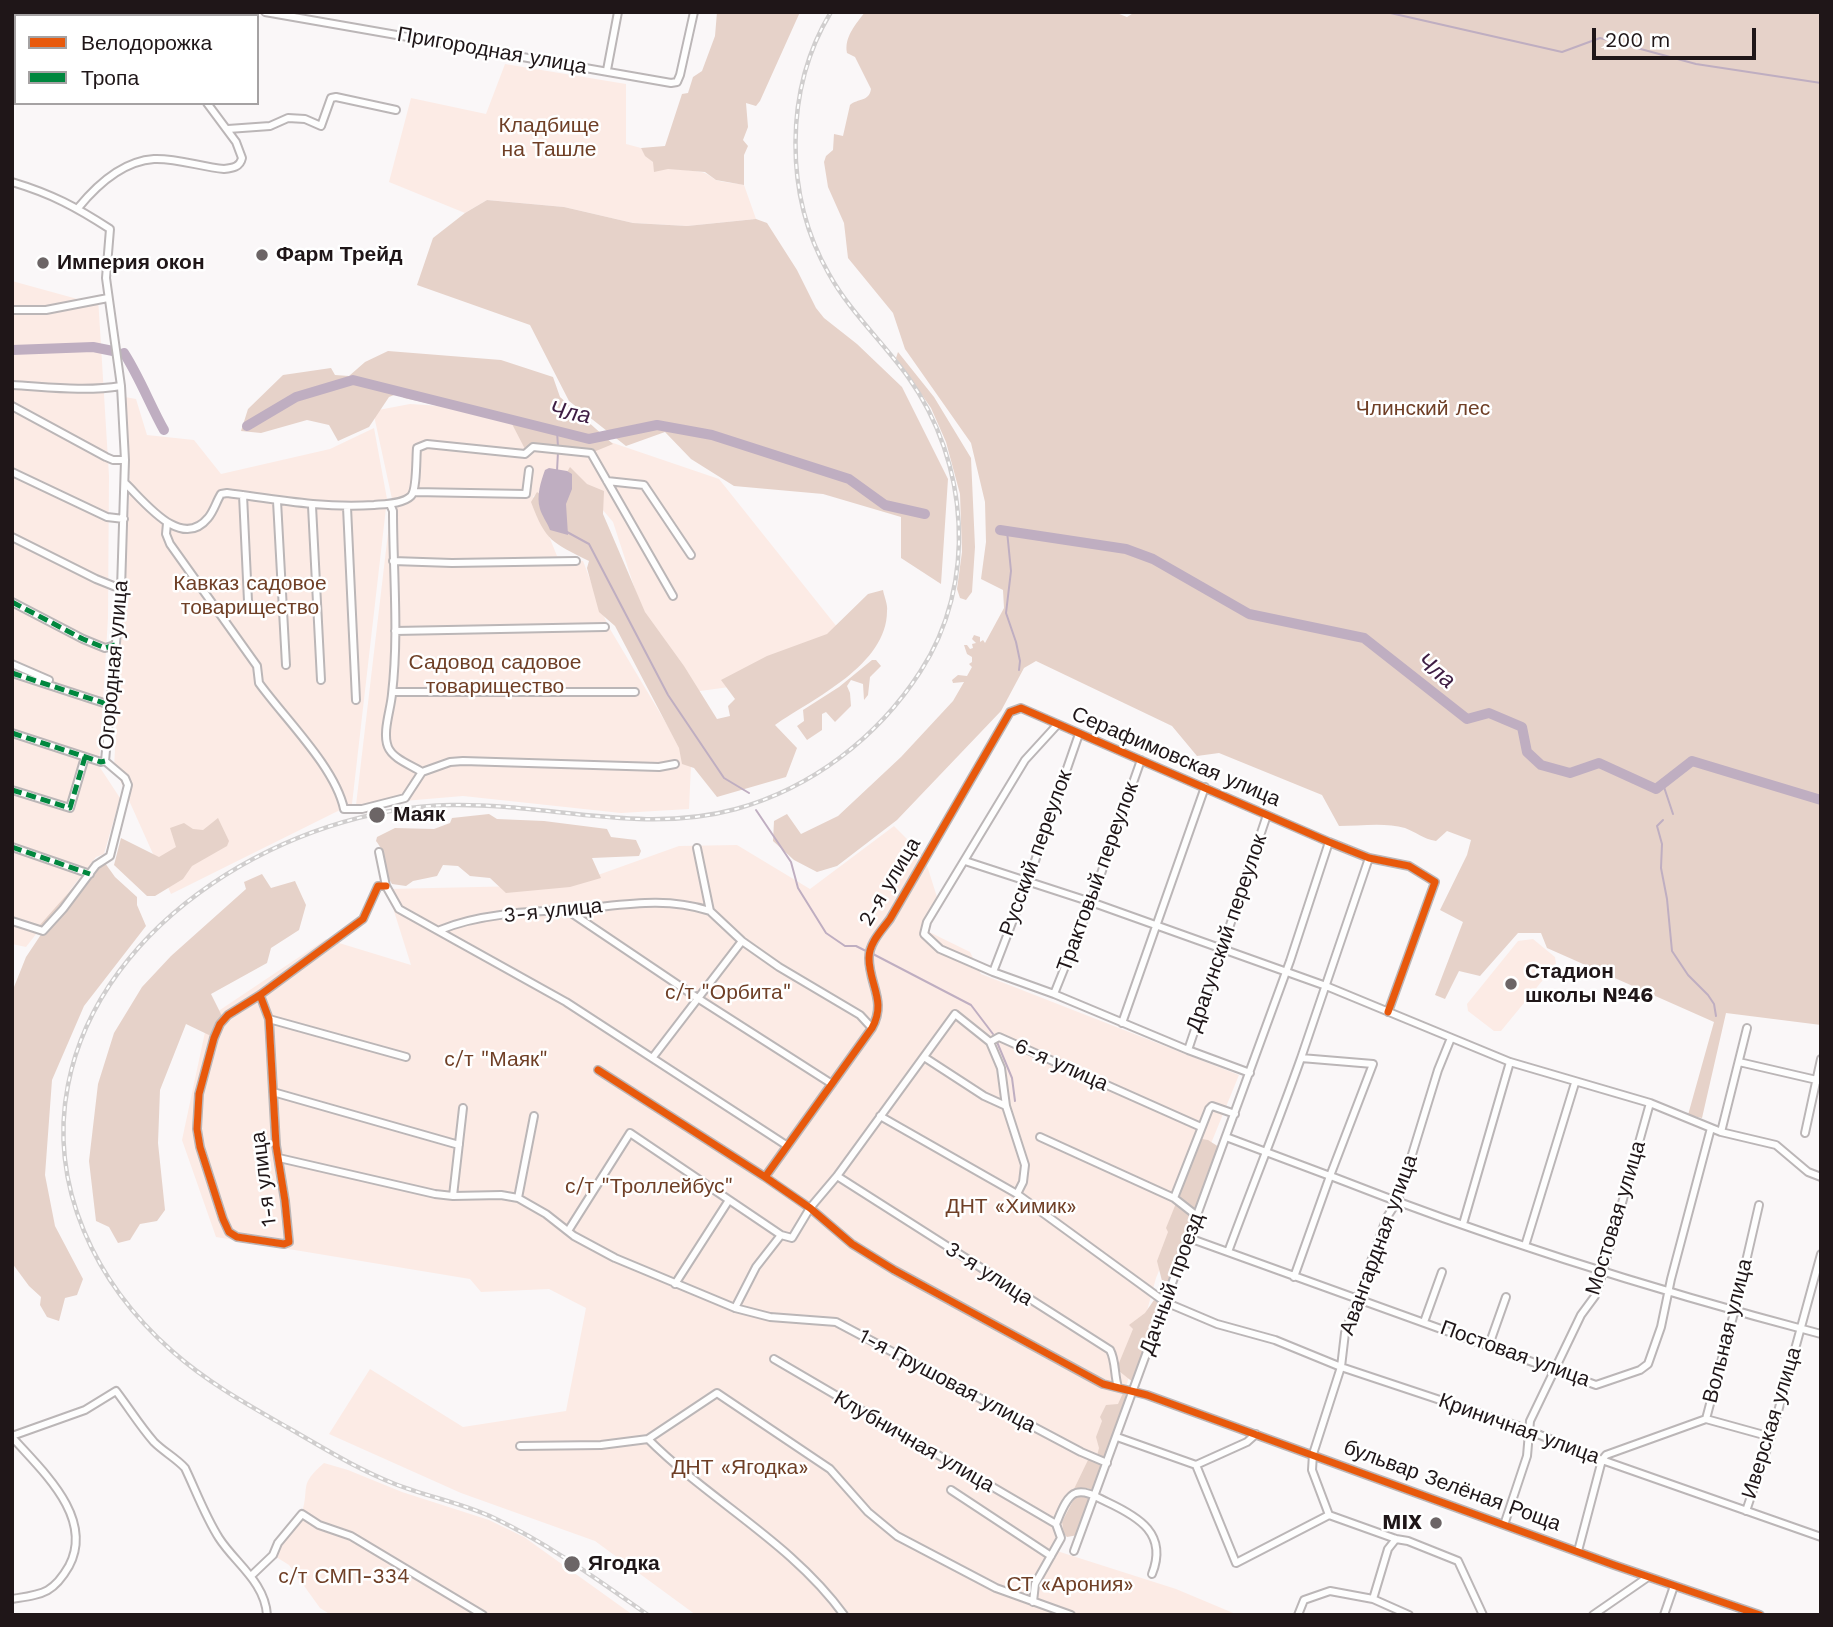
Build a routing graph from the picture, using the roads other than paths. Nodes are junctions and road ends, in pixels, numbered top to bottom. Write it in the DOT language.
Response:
graph roads {
  1 [pos="265,12"];
  2 [pos="618,12"];
  3 [pos="694,12"];
  4 [pos="607,70"];
  5 [pos="209,105"];
  6 [pos="396,110"];
  7 [pos="228,130"];
  8 [pos="12,182"];
  9 [pos="78,208"];
  10 [pos="108,298"];
  11 [pos="12,310"];
  12 [pos="12,384"];
  13 [pos="121,386"];
  14 [pos="12,406"];
  15 [pos="125,460"];
  16 [pos="529,470"];
  17 [pos="12,472"];
  18 [pos="607,481"];
  19 [pos="125,482"];
  20 [pos="414,492"];
  21 [pos="243,495"];
  22 [pos="277,501"];
  23 [pos="390,504"];
  24 [pos="312,506"];
  25 [pos="347,507"];
  26 [pos="124,519"];
  27 [pos="167,523"];
  28 [pos="12,537"];
  29 [pos="691,555"];
  30 [pos="393,561"];
  31 [pos="576,561"];
  32 [pos="121,589"];
  33 [pos="673,596"];
  34 [pos="248,601"];
  35 [pos="12,603"];
  36 [pos="605,627"];
  37 [pos="395,631"];
  38 [pos="116,645"];
  39 [pos="12,664"];
  40 [pos="286,665"];
  41 [pos="12,673"];
  42 [pos="321,680"];
  43 [pos="71,690"];
  44 [pos="393,692"];
  45 [pos="635,692"];
  46 [pos="356,700"];
  47 [pos="110,705"];
  48 [pos="1010,712"];
  49 [pos="1057,725"];
  50 [pos="12,733"];
  51 [pos="1079,734"];
  52 [pos="85,757"];
  53 [pos="1141,760"];
  54 [pos="106,761"];
  55 [pos="674,764"];
  56 [pos="422,772"];
  57 [pos="1205,787"];
  58 [pos="12,790"];
  59 [pos="1267,815"];
  60 [pos="1329,842"];
  61 [pos="12,847"];
  62 [pos="697,848"];
  63 [pos="379,852"];
  64 [pos="1369,858"];
  65 [pos="965,860"];
  66 [pos="90,874"];
  67 [pos="1028,881"];
  68 [pos="386,886"];
  69 [pos="1091,902"];
  70 [pos="567,909"];
  71 [pos="710,911"];
  72 [pos="12,921"];
  73 [pos="1156,925"];
  74 [pos="440,930"];
  75 [pos="742,941"];
  76 [pos="1222,948"];
  77 [pos="993,972"];
  78 [pos="1286,972"];
  79 [pos="1326,986"];
  80 [pos="1054,994"];
  81 [pos="260,995"];
  82 [pos="699,999"];
  83 [pos="1388,1012"];
  84 [pos="269,1018"];
  85 [pos="1122,1023"];
  86 [pos="872,1028"];
  87 [pos="1747,1028"];
  88 [pos="1451,1038"];
  89 [pos="990,1042"];
  90 [pos="1188,1051"];
  91 [pos="406,1057"];
  92 [pos="653,1057"];
  93 [pos="924,1057"];
  94 [pos="1301,1058"];
  95 [pos="1821,1059"];
  96 [pos="1510,1062"];
  97 [pos="1739,1062"];
  98 [pos="598,1070"];
  99 [pos="1250,1073"];
  100 [pos="1819,1081"];
  101 [pos="1575,1083"];
  102 [pos="832,1084"];
  103 [pos="273,1091"];
  104 [pos="1650,1103"];
  105 [pos="1006,1106"];
  106 [pos="463,1108"];
  107 [pos="1234,1114"];
  108 [pos="534,1115"];
  109 [pos="880,1116"];
  110 [pos="1201,1127"];
  111 [pos="1711,1128"];
  112 [pos="1721,1132"];
  113 [pos="1805,1133"];
  114 [pos="1226,1136"];
  115 [pos="1040,1137"];
  116 [pos="459,1145"];
  117 [pos="786,1145"];
  118 [pos="1267,1153"];
  119 [pos="279,1158"];
  120 [pos="1329,1175"];
  121 [pos="837,1176"];
  122 [pos="765,1177"];
  123 [pos="1821,1177"];
  124 [pos="1017,1194"];
  125 [pos="453,1196"];
  126 [pos="518,1198"];
  127 [pos="1174,1198"];
  128 [pos="729,1200"];
  129 [pos="1398,1200"];
  130 [pos="1759,1205"];
  131 [pos="810,1208"];
  132 [pos="1197,1216"];
  133 [pos="1463,1224"];
  134 [pos="568,1231"];
  135 [pos="781,1235"];
  136 [pos="1189,1238"];
  137 [pos="1525,1246"];
  138 [pos="1228,1252"];
  139 [pos="1821,1254"];
  140 [pos="1442,1272"];
  141 [pos="1603,1272"];
  142 [pos="1294,1277"];
  143 [pos="675,1284"];
  144 [pos="1669,1291"];
  145 [pos="1506,1297"];
  146 [pos="1358,1299"];
  147 [pos="1166,1302"];
  148 [pos="735,1308"];
  149 [pos="1735,1309"];
  150 [pos="1424,1322"];
  151 [pos="1800,1329"];
  152 [pos="1821,1334"];
  153 [pos="1489,1345"];
  154 [pos="774,1359"];
  155 [pos="1340,1367"];
  156 [pos="1554,1369"];
  157 [pos="1118,1387"];
  158 [pos="1133,1390"];
  159 [pos="1706,1419"];
  160 [pos="1530,1432"];
  161 [pos="1256,1434"];
  162 [pos="12,1436"];
  163 [pos="1116,1437"];
  164 [pos="1771,1437"];
  165 [pos="648,1439"];
  166 [pos="520,1446"];
  167 [pos="1313,1454"];
  168 [pos="1602,1460"];
  169 [pos="1107,1463"];
  170 [pos="1196,1465"];
  171 [pos="951,1490"];
  172 [pos="1096,1497"];
  173 [pos="1746,1511"];
  174 [pos="1329,1515"];
  175 [pos="1056,1524"];
  176 [pos="1504,1525"];
  177 [pos="1821,1536"];
  178 [pos="1396,1539"];
  179 [pos="1074,1551"];
  180 [pos="1578,1551"];
  181 [pos="1051,1556"];
  182 [pos="1152,1574"];
  183 [pos="251,1576"];
  184 [pos="1648,1577"];
  185 [pos="1674,1586"];
  186 [pos="12,1599"];
  187 [pos="1373,1599"];
  188 [pos="1033,1602"];
  189 [pos="1736,1606"];
  190 [pos="267,1615"];
  191 [pos="483,1615"];
  192 [pos="844,1615"];
  193 [pos="1071,1615"];
  194 [pos="1298,1615"];
  195 [pos="1409,1615"];
  196 [pos="1483,1615"];
  197 [pos="1594,1615"];
  198 [pos="1664,1615"];
  199 [pos="1733,1615"];
  200 [pos="1760,1615"];
  1 -- 4 [label="street, Пригородная улица"];
  2 -- 4 [label="street"];
  3 -- 4 [label="street, Пригородная улица"];
  5 -- 7 [label="street"];
  6 -- 7 [label="street"];
  7 -- 9 [label="street"];
  8 -- 9 [label="street"];
  9 -- 10 [label="street, Огородная улица"];
  10 -- 11 [label="street"];
  10 -- 13 [label="street, Огородная улица"];
  12 -- 13 [label="street"];
  13 -- 15 [label="street, Огородная улица"];
  14 -- 15 [label="street"];
  15 -- 19 [label="street, Огородная улица"];
  16 -- 20 [label="street"];
  17 -- 26 [label="street"];
  18 -- 20 [label="street"];
  18 -- 29 [label="street"];
  18 -- 33 [label="street"];
  19 -- 26 [label="street, Огородная улица"];
  19 -- 27 [label="street"];
  20 -- 23 [label="street"];
  21 -- 22 [label="street"];
  21 -- 27 [label="street"];
  21 -- 34 [label="street"];
  22 -- 24 [label="street"];
  22 -- 40 [label="street"];
  23 -- 25 [label="street"];
  23 -- 30 [label="street"];
  24 -- 25 [label="street"];
  24 -- 42 [label="street"];
  25 -- 46 [label="street"];
  26 -- 32 [label="street, Огородная улица"];
  27 -- 56 [label="street"];
  28 -- 32 [label="street"];
  30 -- 31 [label="street"];
  30 -- 37 [label="street"];
  32 -- 38 [label="street, Огородная улица"];
  35 -- 38 [label="street"];
  36 -- 37 [label="street"];
  37 -- 44 [label="street"];
  38 -- 47 [label="street, Огородная улица"];
  39 -- 43 [label="street"];
  41 -- 43 [label="street"];
  43 -- 47 [label="street"];
  44 -- 45 [label="street"];
  44 -- 56 [label="street"];
  47 -- 54 [label="street, Огородная улица"];
  48 -- 49 [label="street, Серафимовская улица"];
  48 -- 86 [label="street, 2-я улица"];
  49 -- 51 [label="street, Серафимовская улица"];
  49 -- 65 [label="street"];
  50 -- 52 [label="street"];
  51 -- 53 [label="street, Серафимовская улица"];
  51 -- 67 [label="street, Русский переулок"];
  52 -- 54 [label="street"];
  52 -- 58 [label="street"];
  53 -- 57 [label="street, Серафимовская улица"];
  53 -- 69 [label="street, Трактовый переулок"];
  54 -- 66 [label="street, Огородная улица"];
  55 -- 56 [label="street"];
  57 -- 59 [label="street, Серафимовская улица"];
  57 -- 73 [label="street"];
  59 -- 60 [label="street, Серафимовская улица"];
  59 -- 76 [label="street, Драгунский переулок"];
  60 -- 64 [label="street, Серафимовская улица"];
  60 -- 78 [label="street"];
  61 -- 66 [label="street"];
  62 -- 71 [label="street"];
  63 -- 68 [label="street"];
  64 -- 79 [label="street"];
  64 -- 83 [label="street, Серафимовская улица"];
  65 -- 67 [label="street"];
  65 -- 77 [label="street"];
  66 -- 72 [label="street, Огородная улица"];
  67 -- 69 [label="street"];
  67 -- 77 [label="street, Русский переулок"];
  68 -- 74 [label="street"];
  68 -- 81 [label="street, 1-я улица"];
  69 -- 73 [label="street"];
  69 -- 80 [label="street, Трактовый переулок"];
  70 -- 71 [label="street, 3-я улица"];
  70 -- 74 [label="street, 3-я улица"];
  70 -- 82 [label="street"];
  71 -- 75 [label="street, 3-я улица"];
  73 -- 76 [label="street"];
  73 -- 85 [label="street"];
  74 -- 92 [label="street"];
  75 -- 82 [label="street"];
  75 -- 86 [label="street, 3-я улица"];
  76 -- 78 [label="street"];
  76 -- 90 [label="street, Драгунский переулок"];
  77 -- 80 [label="street"];
  78 -- 79 [label="street"];
  78 -- 99 [label="street"];
  79 -- 83 [label="street"];
  79 -- 94 [label="street"];
  80 -- 85 [label="street"];
  81 -- 84 [label="street, 1-я улица"];
  81 -- 119 [label="street, 1-я улица"];
  82 -- 92 [label="street"];
  82 -- 102 [label="street"];
  83 -- 88 [label="street"];
  84 -- 91 [label="street"];
  84 -- 103 [label="street, 1-я улица"];
  85 -- 90 [label="street"];
  86 -- 102 [label="street, 2-я улица"];
  87 -- 97 [label="street"];
  88 -- 96 [label="street"];
  88 -- 129 [label="street, Авангардная улица"];
  89 -- 93 [label="street"];
  89 -- 105 [label="street, 6-я улица"];
  89 -- 110 [label="street, 6-я улица"];
  90 -- 99 [label="street"];
  92 -- 117 [label="street"];
  93 -- 105 [label="street"];
  93 -- 109 [label="street"];
  94 -- 118 [label="street"];
  94 -- 120 [label="street"];
  95 -- 100 [label="street"];
  96 -- 101 [label="street"];
  96 -- 133 [label="street"];
  97 -- 100 [label="street"];
  97 -- 112 [label="street"];
  98 -- 122 [label="street"];
  99 -- 107 [label="street, Дачный проезд"];
  100 -- 113 [label="street"];
  101 -- 104 [label="street"];
  101 -- 137 [label="street"];
  102 -- 117 [label="street, 2-я улица"];
  103 -- 116 [label="street"];
  103 -- 119 [label="street, 1-я улица"];
  104 -- 111 [label="street"];
  104 -- 141 [label="street, Мостовая улица"];
  105 -- 124 [label="street, 6-я улица"];
  106 -- 116 [label="street"];
  107 -- 110 [label="street"];
  107 -- 114 [label="street, Дачный проезд"];
  108 -- 126 [label="street"];
  109 -- 121 [label="street"];
  109 -- 124 [label="street, Криничная улица"];
  110 -- 127 [label="street"];
  111 -- 112 [label="street"];
  111 -- 144 [label="street, Постовая улица"];
  112 -- 123 [label="street"];
  114 -- 118 [label="street"];
  114 -- 132 [label="street, Дачный проезд"];
  115 -- 127 [label="street"];
  116 -- 125 [label="street"];
  117 -- 122 [label="street, 2-я улица"];
  118 -- 120 [label="street"];
  118 -- 138 [label="street"];
  119 -- 125 [label="street"];
  120 -- 129 [label="street"];
  120 -- 142 [label="street"];
  121 -- 131 [label="street"];
  121 -- 157 [label="street, 3-я улица"];
  122 -- 131 [label="street"];
  124 -- 147 [label="street, Криничная улица"];
  125 -- 126 [label="street"];
  126 -- 134 [label="street, 1-я Грушовая улица"];
  127 -- 132 [label="street"];
  128 -- 134 [label="street"];
  128 -- 135 [label="street"];
  128 -- 143 [label="street"];
  129 -- 133 [label="street"];
  129 -- 146 [label="street, Авангардная улица"];
  130 -- 149 [label="street, Вольная улица"];
  131 -- 135 [label="street"];
  131 -- 157 [label="street"];
  132 -- 136 [label="street, Дачный проезд"];
  133 -- 137 [label="street"];
  134 -- 143 [label="street, 1-я Грушовая улица"];
  135 -- 148 [label="street"];
  136 -- 138 [label="street, Постовая улица"];
  136 -- 147 [label="street, Дачный проезд"];
  137 -- 141 [label="street"];
  138 -- 142 [label="street, Постовая улица"];
  139 -- 151 [label="street, Иверская улица"];
  140 -- 150 [label="street"];
  141 -- 144 [label="street"];
  141 -- 156 [label="street, Мостовая улица"];
  142 -- 146 [label="street, Постовая улица"];
  143 -- 148 [label="street, 1-я Грушовая улица"];
  144 -- 149 [label="street"];
  144 -- 156 [label="street, Постовая улица"];
  145 -- 153 [label="street"];
  146 -- 150 [label="street, Постовая улица"];
  146 -- 155 [label="street, Авангардная улица"];
  147 -- 155 [label="street, Криничная улица"];
  147 -- 158 [label="street, Дачный проезд"];
  148 -- 169 [label="street, 1-я Грушовая улица"];
  149 -- 151 [label="street"];
  149 -- 159 [label="street, Вольная улица"];
  150 -- 153 [label="street, Постовая улица"];
  151 -- 152 [label="street"];
  151 -- 164 [label="street, Иверская улица"];
  153 -- 156 [label="street, Постовая улица"];
  154 -- 175 [label="street, Клубничная улица"];
  155 -- 160 [label="street, Криничная улица"];
  155 -- 167 [label="street, Авангардная улица"];
  156 -- 160 [label="street, Мостовая улица"];
  157 -- 158 [label="street"];
  158 -- 161 [label="street, бульвар Зелёная Роща"];
  158 -- 163 [label="street, Дачный проезд"];
  159 -- 164 [label="street"];
  159 -- 168 [label="street, Вольная улица"];
  160 -- 168 [label="street, Криничная улица"];
  160 -- 176 [label="street, Мостовая улица"];
  161 -- 167 [label="street, бульвар Зелёная Роща"];
  161 -- 170 [label="street"];
  162 -- 183 [label="street"];
  162 -- 186 [label="street"];
  163 -- 169 [label="street, Дачный проезд"];
  163 -- 170 [label="street"];
  164 -- 173 [label="street, Иверская улица"];
  165 -- 166 [label="street"];
  165 -- 188 [label="street"];
  165 -- 192 [label="street"];
  167 -- 174 [label="street"];
  167 -- 176 [label="street, бульвар Зелёная Роща"];
  168 -- 173 [label="street, Криничная улица"];
  168 -- 180 [label="street"];
  169 -- 172 [label="street, Дачный проезд"];
  170 -- 174 [label="street"];
  171 -- 181 [label="street"];
  172 -- 175 [label="street"];
  172 -- 179 [label="street, Дачный проезд"];
  172 -- 182 [label="street"];
  173 -- 177 [label="street, Криничная улица"];
  174 -- 178 [label="street"];
  175 -- 181 [label="street"];
  176 -- 180 [label="street, бульвар Зелёная Роща"];
  178 -- 187 [label="street"];
  178 -- 196 [label="street"];
  180 -- 184 [label="street, бульвар Зелёная Роща"];
  181 -- 188 [label="street"];
  183 -- 190 [label="street"];
  183 -- 191 [label="street"];
  184 -- 185 [label="street, бульвар Зелёная Роща"];
  184 -- 197 [label="street"];
  185 -- 189 [label="street, бульвар Зелёная Роща"];
  185 -- 198 [label="street"];
  187 -- 194 [label="street"];
  187 -- 195 [label="street"];
  188 -- 193 [label="street"];
  189 -- 199 [label="street"];
  189 -- 200 [label="street, бульвар Зелёная Роща"];
}
